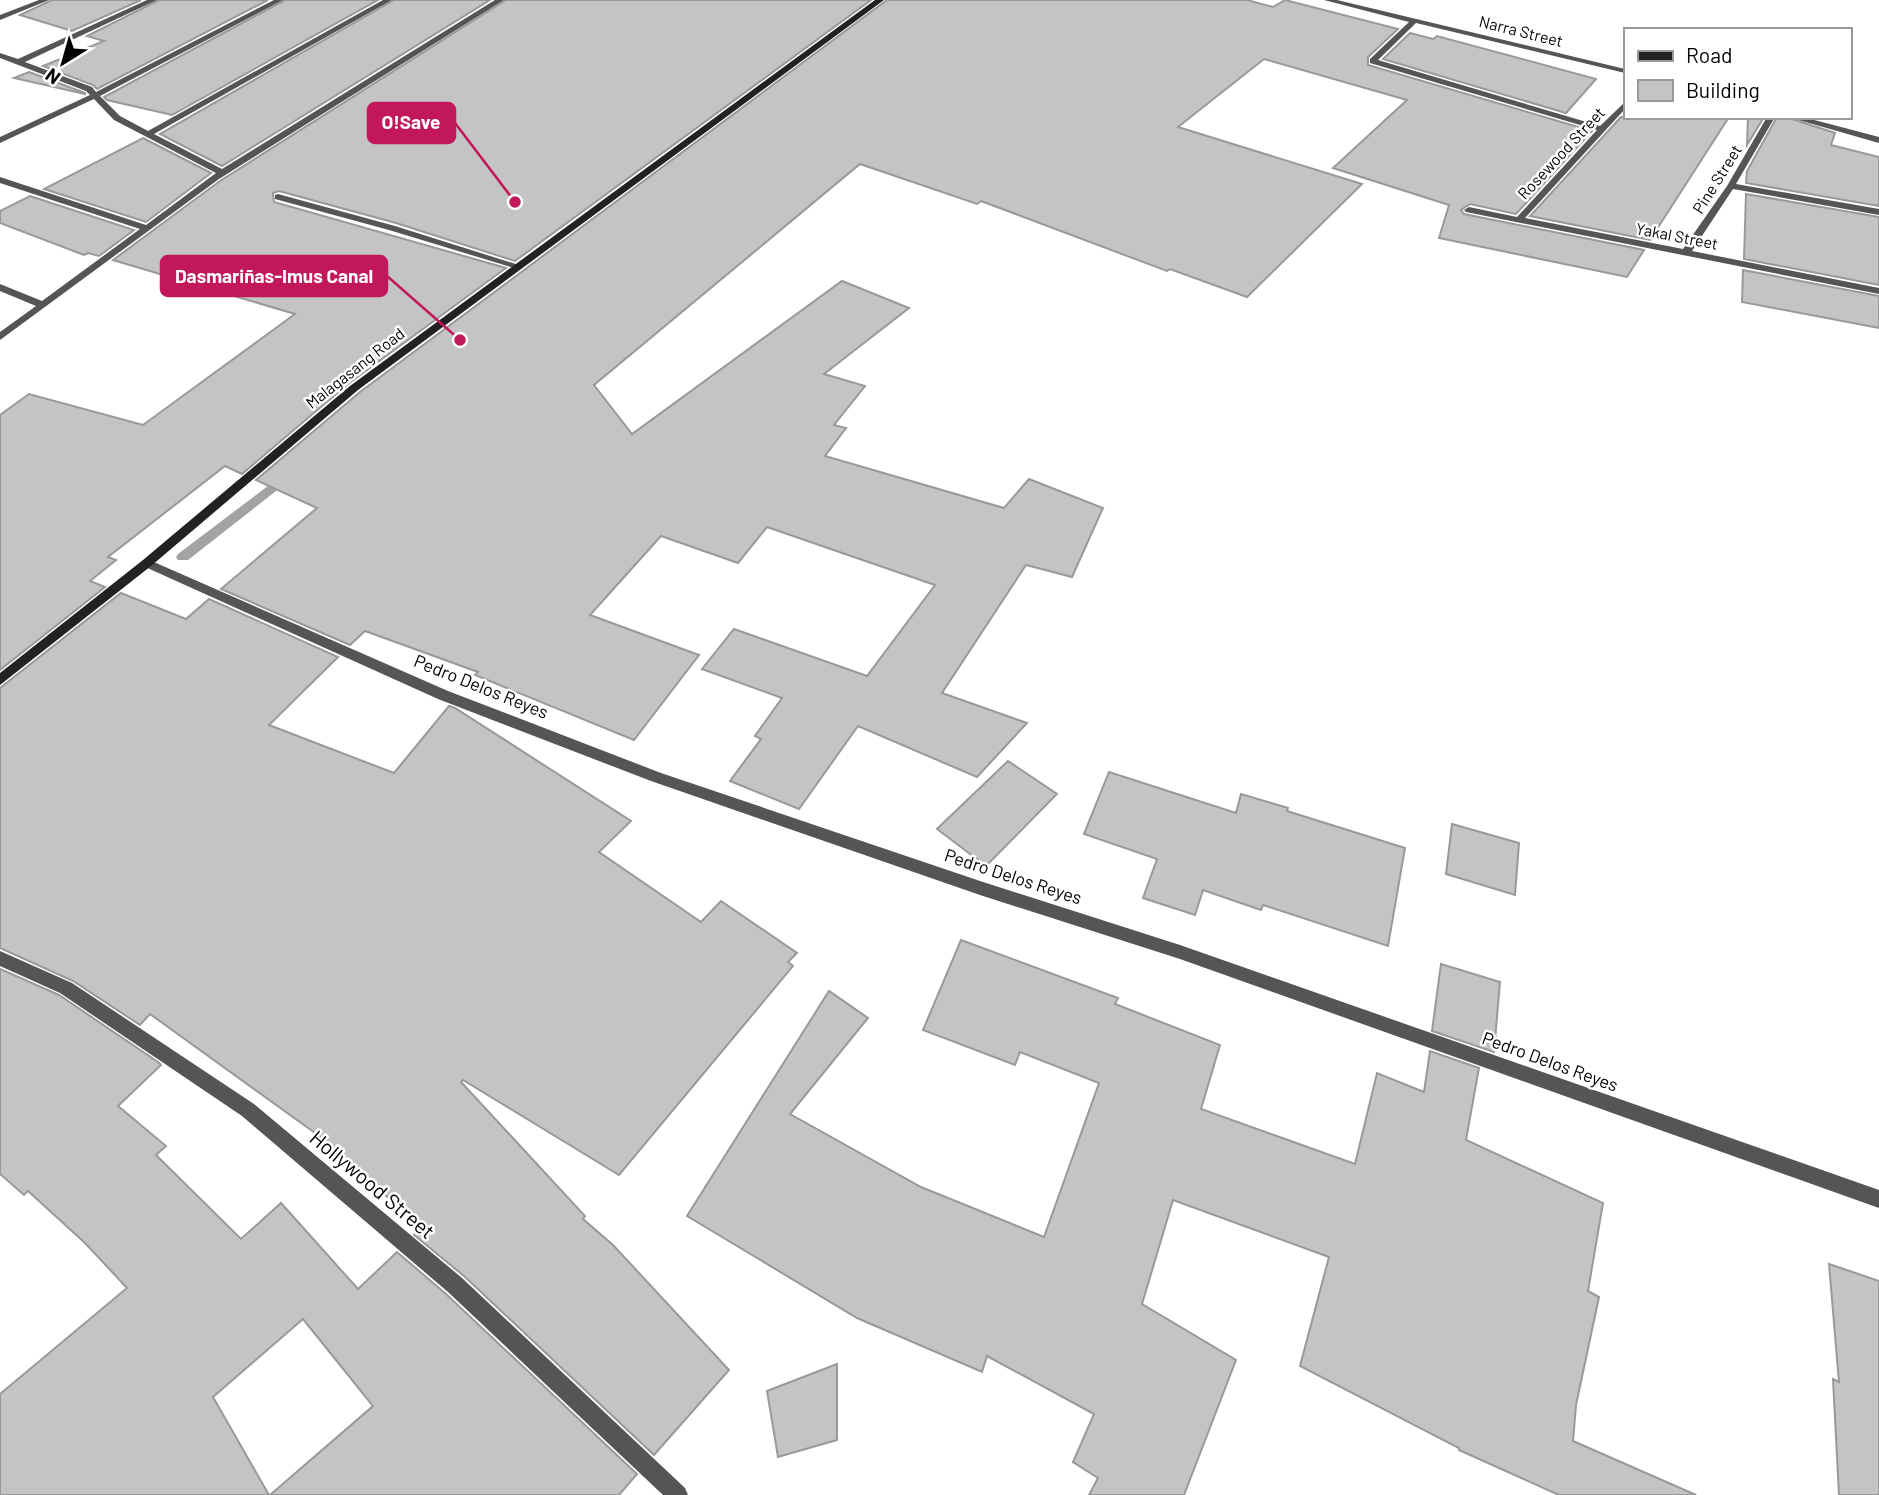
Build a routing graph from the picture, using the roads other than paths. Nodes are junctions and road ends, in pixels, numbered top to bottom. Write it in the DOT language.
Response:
graph roads {
  1 [pos="45,0"];
  2 [pos="153,0"];
  3 [pos="279,0"];
  4 [pos="388,0"];
  5 [pos="500,0"];
  6 [pos="880,0"];
  7 [pos="1328,0"];
  8 [pos="0,18"];
  9 [pos="1415,20"];
  10 [pos="0,55"];
  11 [pos="20,61"];
  12 [pos="1624,71"];
  13 [pos="96,95"];
  14 [pos="1624,105"];
  15 [pos="1770,119"];
  16 [pos="1800,119"];
  17 [pos="1879,128"];
  18 [pos="1602,129"];
  19 [pos="146,135"];
  20 [pos="1876,139"];
  21 [pos="0,140"];
  22 [pos="223,173"];
  23 [pos="0,180"];
  24 [pos="1731,186"];
  25 [pos="278,197"];
  26 [pos="1469,210"];
  27 [pos="1879,212"];
  28 [pos="1518,221"];
  29 [pos="147,228"];
  30 [pos="1685,254"];
  31 [pos="517,267"];
  32 [pos="0,287"];
  33 [pos="1879,291"];
  34 [pos="43,305"];
  35 [pos="0,337"];
  36 [pos="147,563"];
  37 [pos="0,680"];
  38 [pos="0,958"];
  39 [pos="1879,1199"];
  40 [pos="678,1495"];
  1 -- 8 [label="street"];
  2 -- 11 [label="street"];
  3 -- 13 [label="street"];
  4 -- 19 [label="street"];
  5 -- 22 [label="street"];
  6 -- 31 [label="main road, Malagasang Road"];
  7 -- 9 [label="street, Narra Street"];
  9 -- 12 [label="street, Narra Street"];
  9 -- 18 [label="street"];
  10 -- 11 [label="street"];
  11 -- 13 [label="street"];
  13 -- 19 [label="street"];
  13 -- 21 [label="street"];
  14 -- 18 [label="street, Rosewood Street"];
  15 -- 24 [label="street, Pine Street"];
  16 -- 20 [label="street"];
  17 -- 20 [label="street"];
  18 -- 28 [label="street, Rosewood Street"];
  19 -- 22 [label="street"];
  22 -- 29 [label="street"];
  23 -- 29 [label="street"];
  24 -- 27 [label="street"];
  24 -- 30 [label="street, Pine Street"];
  25 -- 31 [label="street"];
  26 -- 28 [label="street, Yakal Street"];
  28 -- 30 [label="street, Yakal Street"];
  29 -- 34 [label="street"];
  30 -- 33 [label="street, Yakal Street"];
  31 -- 36 [label="main road, Malagasang Road"];
  32 -- 34 [label="street"];
  34 -- 35 [label="street"];
  36 -- 37 [label="main road, Malagasang Road"];
  36 -- 39 [label="street, Pedro Delos Reyes"];
  38 -- 40 [label="street, Hollywood Street"];
}
